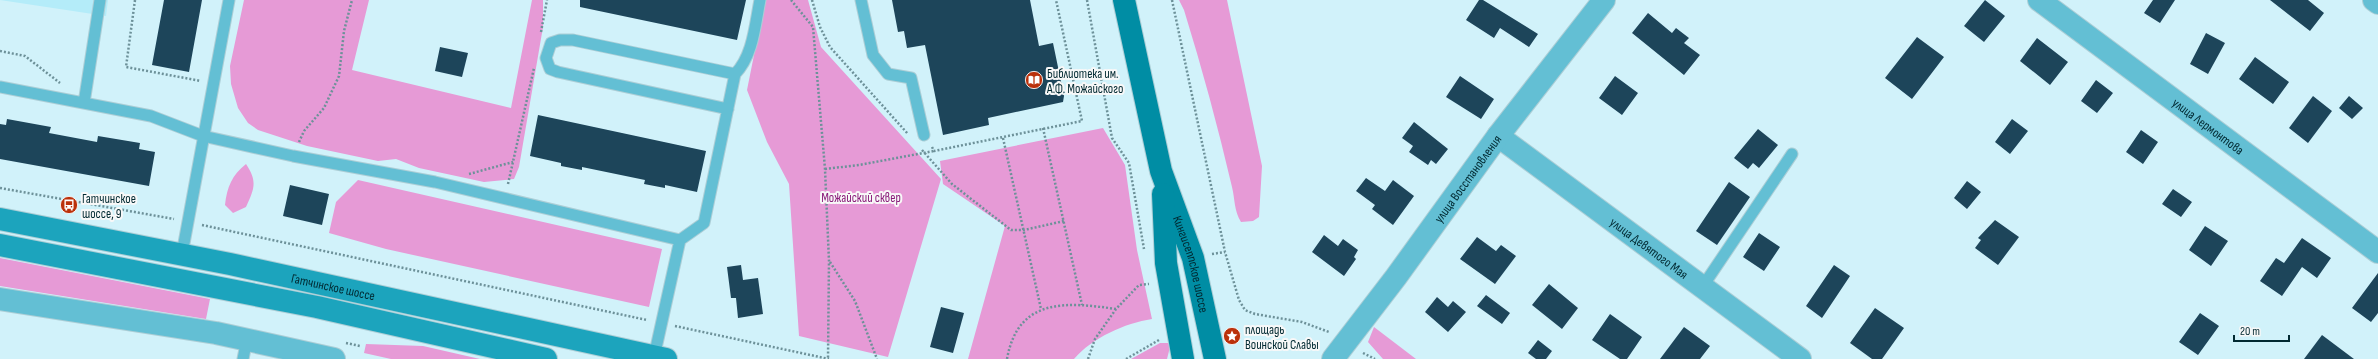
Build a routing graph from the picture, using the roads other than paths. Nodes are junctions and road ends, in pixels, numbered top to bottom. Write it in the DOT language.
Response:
graph roads {
  1 [pos="100,0"];
  2 [pos="229,0"];
  3 [pos="760,0"];
  4 [pos="861,0"];
  5 [pos="1124,0"];
  6 [pos="1604,0"];
  7 [pos="2039,0"];
  8 [pos="2374,0"];
  9 [pos="2378,3"];
  10 [pos="735,74"];
  11 [pos="0,87"];
  12 [pos="84,103"];
  13 [pos="728,109"];
  14 [pos="924,135"];
  15 [pos="203,136"];
  16 [pos="1498,136"];
  17 [pos="1792,154"];
  18 [pos="1161,171"];
  19 [pos="0,219"];
  20 [pos="680,240"];
  21 [pos="0,245"];
  22 [pos="2378,252"];
  23 [pos="182,254"];
  24 [pos="1703,286"];
  25 [pos="0,299"];
  26 [pos="245,349"];
  27 [pos="660,358"];
  28 [pos="334,359"];
  29 [pos="546,359"];
  30 [pos="1183,359"];
  31 [pos="1215,359"];
  32 [pos="1333,359"];
  33 [pos="1800,359"];
  1 -- 12 [label="lane"];
  2 -- 15 [label="lane"];
  3 -- 10 [label="lane"];
  4 -- 14 [label="lane"];
  5 -- 18 [label="main road, Кингисеппское шоссе"];
  6 -- 16 [label="street, улица Восстановления"];
  7 -- 22 [label="street, улица Лермонтова"];
  8 -- 9 [label="street"];
  10 -- 13 [label="lane"];
  10 -- 13 [label="lane"];
  11 -- 12 [label="lane"];
  12 -- 15 [label="lane"];
  13 -- 20 [label="lane"];
  15 -- 20 [label="lane"];
  15 -- 23 [label="lane"];
  16 -- 24 [label="street, улица Девятого Мая"];
  16 -- 32 [label="street, улица Восстановления"];
  17 -- 24 [label="lane"];
  18 -- 30 [label="main road, Кингисеппское шоссе"];
  18 -- 31 [label="main road, Кингисеппское шоссе"];
  19 -- 23 [label="main road, Гатчинское шоссе"];
  20 -- 27 [label="lane"];
  21 -- 29 [label="main road, Гатчинское шоссе"];
  23 -- 27 [label="main road, Гатчинское шоссе"];
  24 -- 33 [label="street, улица Девятого Мая"];
  25 -- 26 [label="street"];
  26 -- 28 [label="street"];
}
